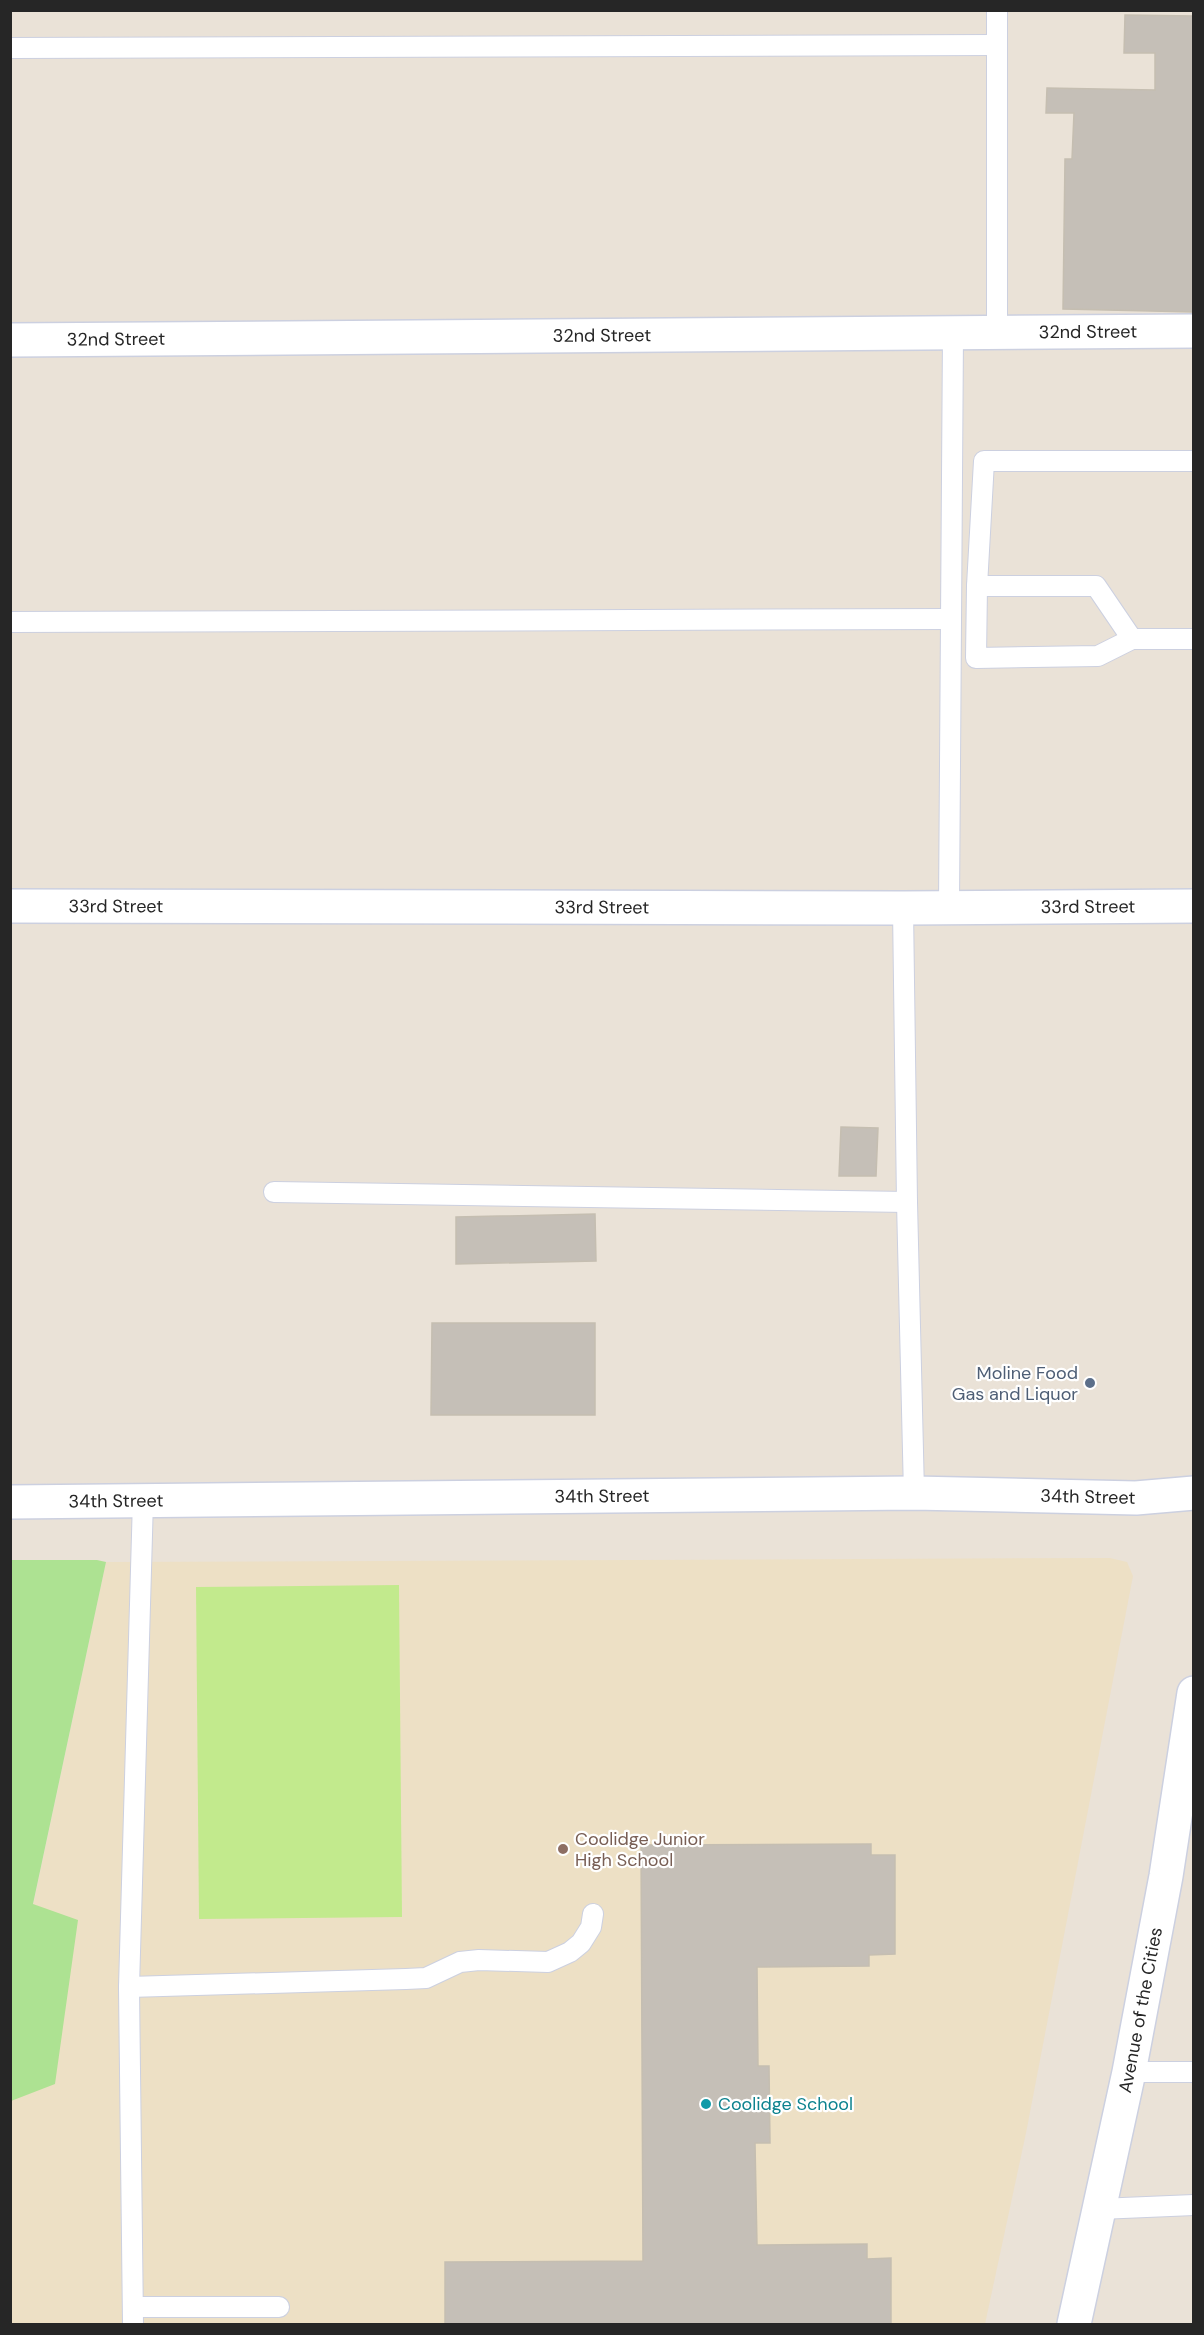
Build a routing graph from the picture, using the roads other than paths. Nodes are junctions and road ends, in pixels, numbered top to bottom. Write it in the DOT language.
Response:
graph roads {
  1 [pos="997,10"];
  2 [pos="997,45"];
  3 [pos="10,48"];
  4 [pos="1194,331"];
  5 [pos="997,332"];
  6 [pos="953,333"];
  7 [pos="10,340"];
  8 [pos="1194,461"];
  9 [pos="977,586"];
  10 [pos="951,619"];
  11 [pos="10,622"];
  12 [pos="1132,639"];
  13 [pos="1194,639"];
  14 [pos="10,906"];
  15 [pos="1194,906"];
  16 [pos="903,908"];
  17 [pos="949,908"];
  18 [pos="274,1192"];
  19 [pos="907,1202"];
  20 [pos="915,1493"];
  21 [pos="1194,1493"];
  22 [pos="143,1500"];
  23 [pos="10,1502"];
  24 [pos="1194,1693"];
  25 [pos="593,1914"];
  26 [pos="129,1987"];
  27 [pos="1129,2072"];
  28 [pos="1194,2072"];
  29 [pos="1194,2205"];
  30 [pos="1099,2208"];
  31 [pos="279,2307"];
  32 [pos="133,2316"];
  33 [pos="1074,2325"];
  1 -- 2 [label="lane"];
  2 -- 3 [label="lane"];
  2 -- 5 [label="lane"];
  4 -- 5 [label="street, 32nd Street"];
  5 -- 6 [label="street, 32nd Street"];
  6 -- 7 [label="street, 32nd Street"];
  6 -- 10 [label="lane"];
  8 -- 9 [label="lane"];
  9 -- 12 [label="lane"];
  9 -- 12 [label="lane"];
  10 -- 11 [label="lane"];
  10 -- 17 [label="lane"];
  12 -- 13 [label="lane"];
  14 -- 16 [label="street, 33rd Street"];
  15 -- 17 [label="street, 33rd Street"];
  16 -- 17 [label="street, 33rd Street"];
  16 -- 19 [label="lane"];
  18 -- 19 [label="lane"];
  19 -- 20 [label="lane"];
  20 -- 21 [label="street, 34th Street"];
  20 -- 22 [label="street, 34th Street"];
  22 -- 23 [label="street, 34th Street"];
  22 -- 26 [label="lane"];
  24 -- 27 [label="street, Avenue of the Cities"];
  25 -- 26 [label="lane"];
  26 -- 32 [label="lane"];
  27 -- 28 [label="lane"];
  27 -- 30 [label="street, Avenue of the Cities"];
  29 -- 30 [label="lane"];
  30 -- 33 [label="street, Avenue of the Cities"];
  31 -- 32 [label="lane"];
}
